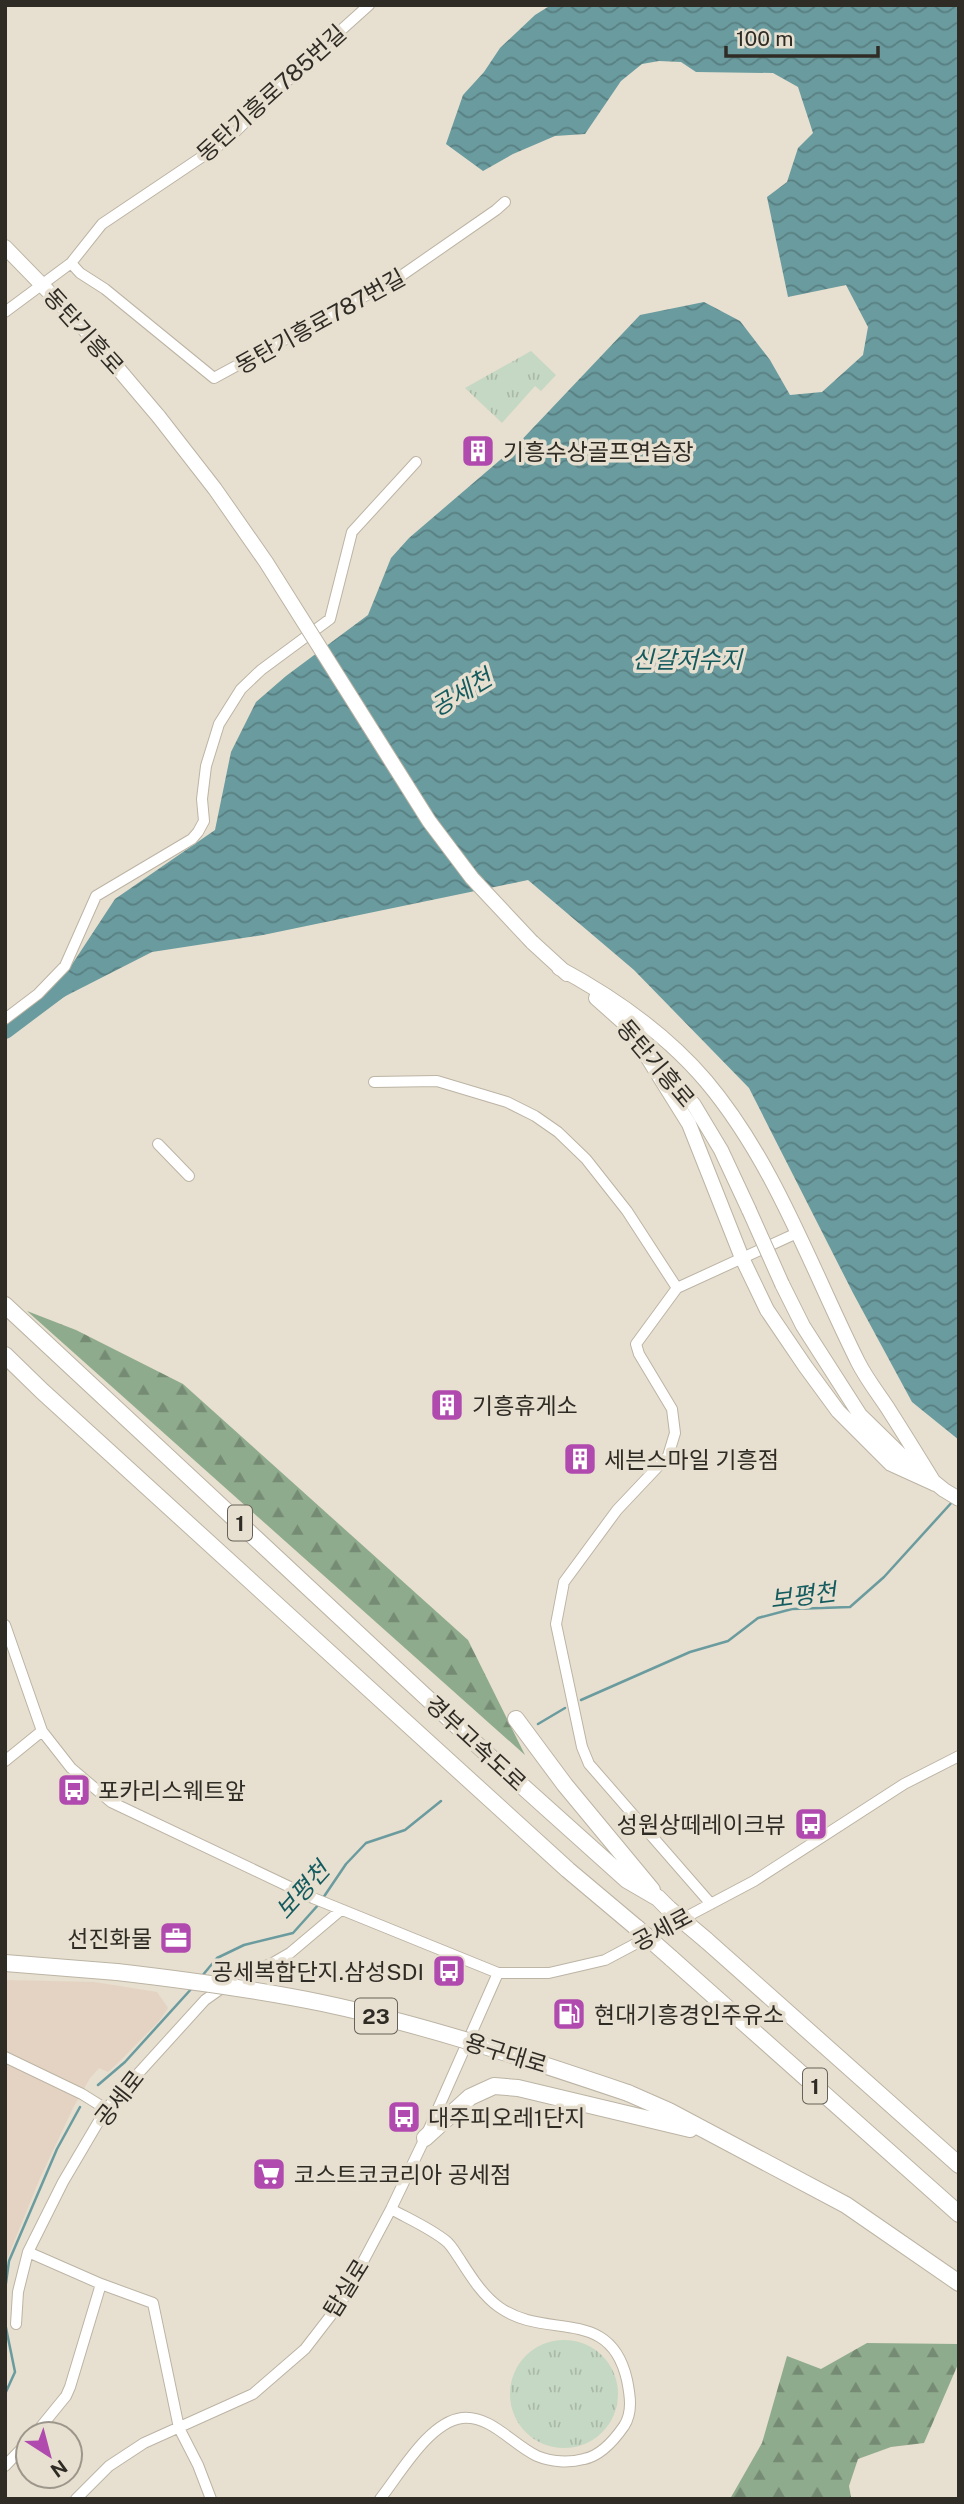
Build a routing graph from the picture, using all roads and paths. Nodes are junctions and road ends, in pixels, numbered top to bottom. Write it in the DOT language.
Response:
graph roads {
  1 [pos="369,5"];
  2 [pos="505,202"];
  3 [pos="5,247"];
  4 [pos="71,263"];
  5 [pos="41,284"];
  6 [pos="5,312"];
  7 [pos="416,462"];
  8 [pos="559,968"];
  9 [pos="5,1019"];
  10 [pos="628,1026"];
  11 [pos="374,1082"];
  12 [pos="158,1144"];
  13 [pos="189,1176"];
  14 [pos="797,1233"];
  15 [pos="742,1258"];
  16 [pos="677,1288"];
  17 [pos="5,1306"];
  18 [pos="5,1354"];
  19 [pos="940,1487"];
  20 [pos="959,1499"];
  21 [pos="5,1625"];
  22 [pos="520,1717"];
  23 [pos="42,1731"];
  24 [pos="959,1756"];
  25 [pos="5,1761"];
  26 [pos="664,1903"];
  27 [pos="711,1903"];
  28 [pos="337,1908"];
  29 [pos="5,1963"];
  30 [pos="498,1973"];
  31 [pos="5,2057"];
  32 [pos="106,2109"];
  33 [pos="715,2135"];
  34 [pos="425,2138"];
  35 [pos="959,2165"];
  36 [pos="391,2209"];
  37 [pos="959,2214"];
  38 [pos="28,2252"];
  39 [pos="956,2280"];
  40 [pos="101,2284"];
  41 [pos="16,2324"];
  42 [pos="46,2420"];
  43 [pos="179,2428"];
  44 [pos="76,2499"];
  45 [pos="211,2499"];
  46 [pos="380,2499"];
  1 -- 4 [label="street, 동탄기흥로785번길"];
  2 -- 4 [label="street, 동탄기흥로787번길"];
  3 -- 5 [label="main road, 동탄기흥로"];
  4 -- 5 [label="street, 동탄기흥로785번길"];
  5 -- 6 [label="street"];
  5 -- 8 [label="main road, 동탄기흥로, bridge"];
  7 -- 9 [label="street"];
  8 -- 10 [label="main road, 동탄기흥로"];
  8 -- 14 [label="main road"];
  10 -- 15 [label="main road"];
  10 -- 19 [label="main road, 동탄기흥로, bridge"];
  11 -- 16 [label="street"];
  12 -- 13 [label="street"];
  14 -- 15 [label="street"];
  14 -- 19 [label="main road"];
  15 -- 16 [label="street"];
  15 -- 19 [label="main road"];
  16 -- 27 [label="street"];
  17 -- 26 [label="highway, 경부고속도로 / 1"];
  18 -- 37 [label="highway, 경부고속도로 / 1, bridge"];
  19 -- 20 [label="main road"];
  21 -- 23 [label="street"];
  22 -- 26 [label="highway"];
  23 -- 25 [label="street"];
  23 -- 28 [label="street"];
  24 -- 27 [label="street, 공세로"];
  26 -- 35 [label="highway, 경부고속도로 / 1, bridge"];
  27 -- 30 [label="street, 공세로"];
  28 -- 30 [label="street, 공세로"];
  28 -- 32 [label="street, 공세로"];
  29 -- 33 [label="highway, 용구대로 / 23, bridge"];
  30 -- 34 [label="street, 탑실로"];
  31 -- 32 [label="street"];
  32 -- 38 [label="street, 공세로"];
  33 -- 34 [label="highway"];
  33 -- 39 [label="highway, 용구대로 / 23"];
  34 -- 36 [label="street, 탑실로"];
  36 -- 43 [label="street, 탑실로"];
  36 -- 46 [label="street"];
  38 -- 40 [label="street"];
  38 -- 41 [label="street, 공세로"];
  40 -- 42 [label="street"];
  40 -- 43 [label="street"];
  43 -- 44 [label="street, 탑실로"];
  43 -- 45 [label="street"];
}
